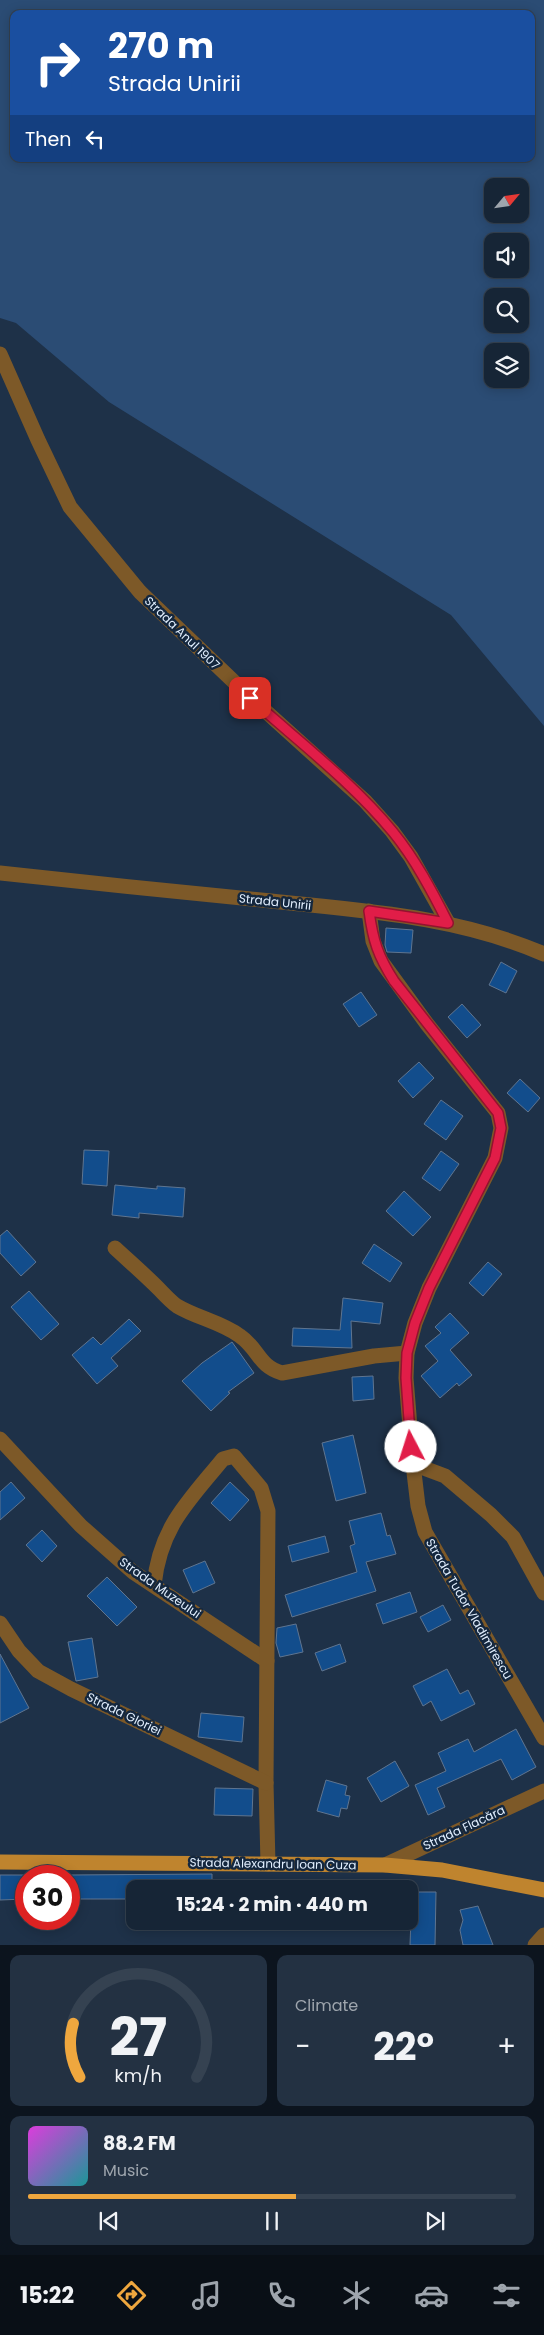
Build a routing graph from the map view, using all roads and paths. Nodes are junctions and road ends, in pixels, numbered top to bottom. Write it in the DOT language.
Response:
graph roads {
  1 [pos="0,354"];
  2 [pos="0,874"];
  3 [pos="369,911"];
  4 [pos="448,923"];
  5 [pos="544,954"];
  6 [pos="115,1248"];
  7 [pos="407,1353"];
  8 [pos="0,1439"];
  9 [pos="413,1464"];
  10 [pos="154,1585"];
  11 [pos="544,1593"];
  12 [pos="0,1623"];
  13 [pos="267,1661"];
  14 [pos="544,1738"];
  15 [pos="266,1782"];
  16 [pos="544,1791"];
  17 [pos="0,1862"];
  18 [pos="268,1864"];
  19 [pos="385,1865"];
  20 [pos="544,1890"];
  21 [pos="544,1935"];
  22 [pos="535,1945"];
  1 -- 4 [label="street, Strada Anul 1907"];
  2 -- 3 [label="street, Strada Unirii"];
  3 -- 4 [label="street, Strada Unirii"];
  3 -- 7 [label="street, Strada Tudor Vladimirescu"];
  4 -- 5 [label="street, Strada Unirii"];
  6 -- 7 [label="street"];
  7 -- 9 [label="street, Strada Tudor Vladimirescu"];
  8 -- 10 [label="street, Strada Muzeului"];
  9 -- 11 [label="street"];
  9 -- 14 [label="street, Strada Tudor Vladimirescu"];
  10 -- 13 [label="street, Strada Muzeului"];
  10 -- 13 [label="street"];
  12 -- 15 [label="street, Strada Gloriei"];
  13 -- 15 [label="street"];
  15 -- 18 [label="street"];
  16 -- 19 [label="street, Strada Flacăra"];
  17 -- 18 [label="main road, Strada Alexandru Ioan Cuza"];
  18 -- 19 [label="main road, Strada Alexandru Ioan Cuza"];
  19 -- 20 [label="main road, Strada Alexandru Ioan Cuza"];
  21 -- 22 [label="street"];
}
